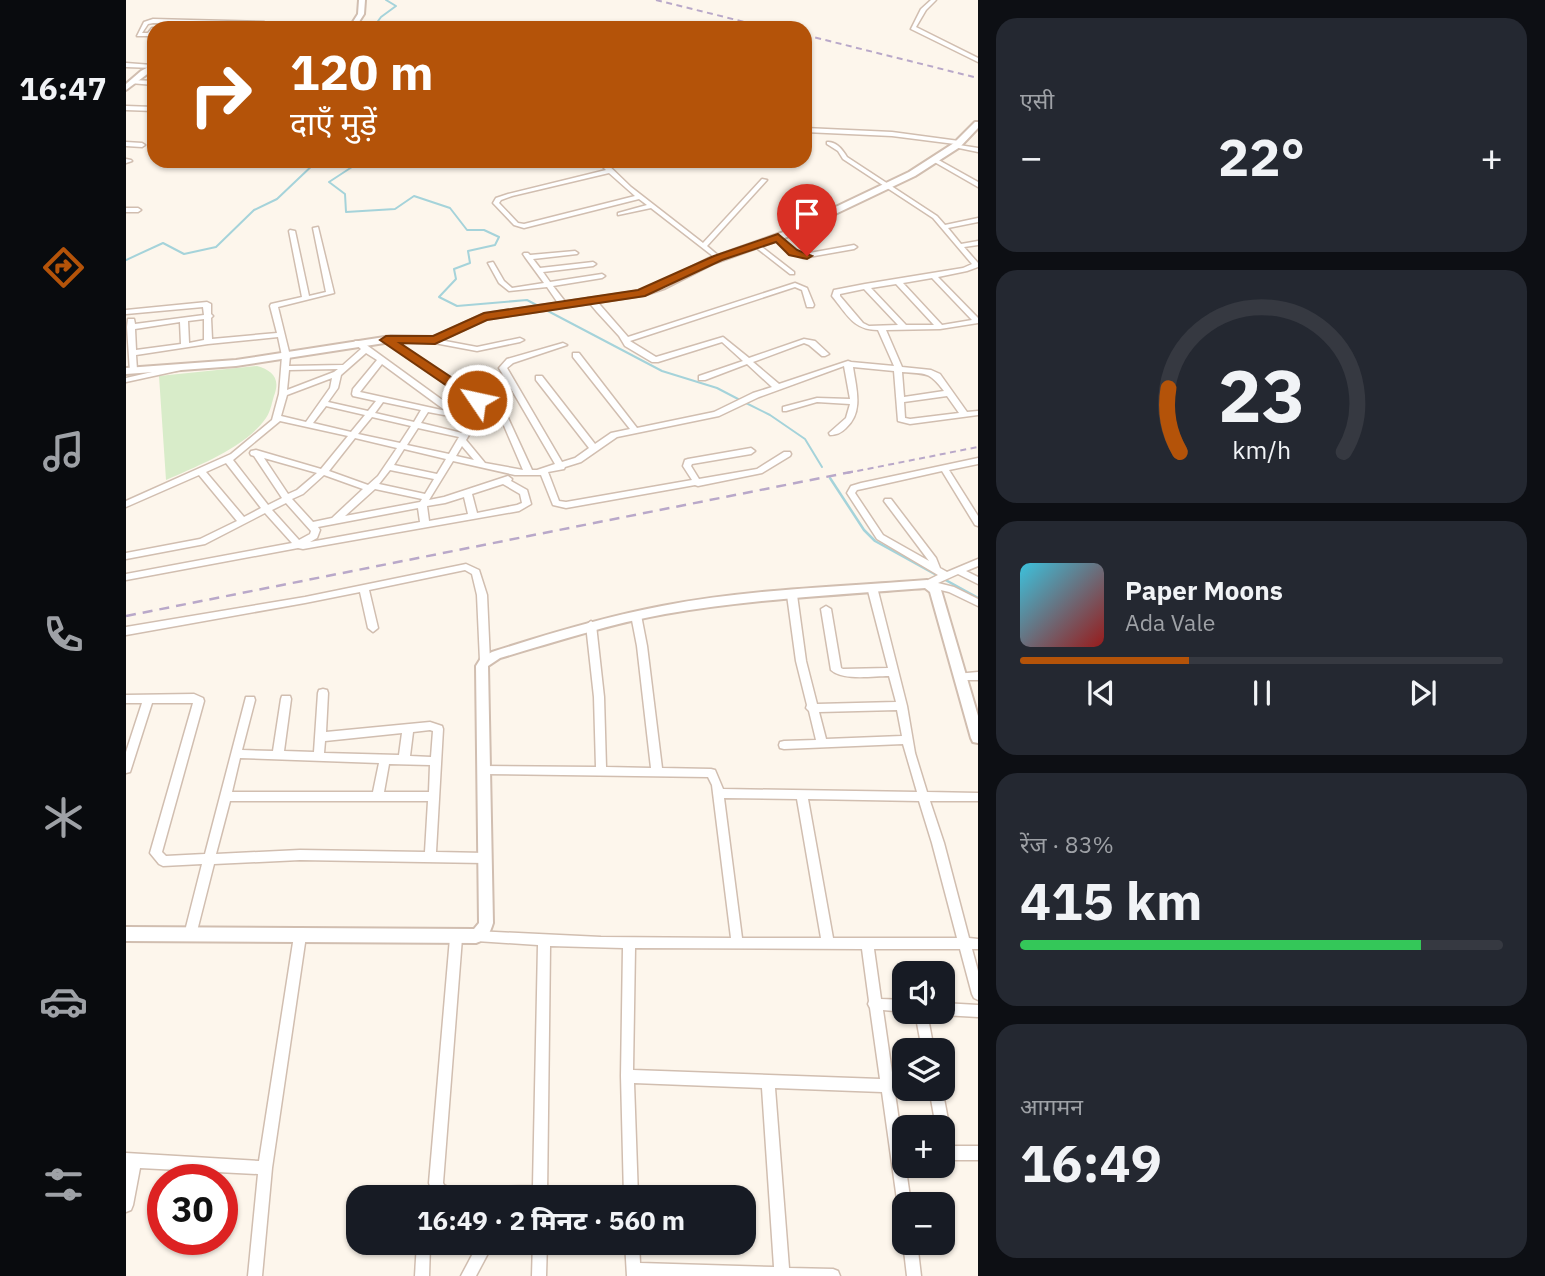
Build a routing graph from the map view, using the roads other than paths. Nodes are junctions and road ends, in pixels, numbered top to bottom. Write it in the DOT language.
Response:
graph roads {
  1 [pos="362,0"];
  2 [pos="934,0"];
  3 [pos="356,21"];
  4 [pos="147,22"];
  5 [pos="147,35"];
  6 [pos="978,60"];
  7 [pos="126,65"];
  8 [pos="147,67"];
  9 [pos="147,72"];
  10 [pos="147,84"];
  11 [pos="129,85"];
  12 [pos="126,108"];
  13 [pos="147,109"];
  14 [pos="978,124"];
  15 [pos="812,131"];
  16 [pos="829,143"];
  17 [pos="126,144"];
  18 [pos="958,144"];
  19 [pos="142,145"];
  20 [pos="978,150"];
  21 [pos="933,159"];
  22 [pos="606,168"];
  23 [pos="609,171"];
  24 [pos="764,180"];
  25 [pos="888,185"];
  26 [pos="978,185"];
  27 [pos="640,197"];
  28 [pos="651,206"];
  29 [pos="126,210"];
  30 [pos="138,210"];
  31 [pos="620,214"];
  32 [pos="978,220"];
  33 [pos="945,227"];
  34 [pos="316,228"];
  35 [pos="292,231"];
  36 [pos="778,237"];
  37 [pos="978,243"];
  38 [pos="756,245"];
  39 [pos="703,246"];
  40 [pos="960,246"];
  41 [pos="854,247"];
  42 [pos="575,253"];
  43 [pos="718,258"];
  44 [pos="491,263"];
  45 [pos="593,264"];
  46 [pos="977,266"];
  47 [pos="538,270"];
  48 [pos="792,273"];
  49 [pos="933,275"];
  50 [pos="602,276"];
  51 [pos="897,281"];
  52 [pos="549,284"];
  53 [pos="865,286"];
  54 [pos="306,299"];
  55 [pos="591,300"];
  56 [pos="563,304"];
  57 [pos="810,305"];
  58 [pos="128,312"];
  59 [pos="209,316"];
  60 [pos="184,319"];
  61 [pos="978,321"];
  62 [pos="131,327"];
  63 [pos="940,327"];
  64 [pos="881,328"];
  65 [pos="904,328"];
  66 [pos="280,335"];
  67 [pos="386,340"];
  68 [pos="432,340"];
  69 [pos="520,340"];
  70 [pos="626,340"];
  71 [pos="208,342"];
  72 [pos="185,345"];
  73 [pos="563,345"];
  74 [pos="362,346"];
  75 [pos="133,353"];
  76 [pos="825,354"];
  77 [pos="576,355"];
  78 [pos="286,356"];
  79 [pos="381,360"];
  80 [pos="747,361"];
  81 [pos="848,363"];
  82 [pos="346,367"];
  83 [pos="178,368"];
  84 [pos="284,368"];
  85 [pos="898,369"];
  86 [pos="132,371"];
  87 [pos="337,374"];
  88 [pos="702,377"];
  89 [pos="540,378"];
  90 [pos="126,380"];
  91 [pos="777,387"];
  92 [pos="948,393"];
  93 [pos="283,394"];
  94 [pos="380,400"];
  95 [pos="900,400"];
  96 [pos="854,402"];
  97 [pos="324,403"];
  98 [pos="426,409"];
  99 [pos="786,409"];
  100 [pos="978,413"];
  101 [pos="370,414"];
  102 [pos="965,415"];
  103 [pos="460,416"];
  104 [pos="278,418"];
  105 [pos="308,425"];
  106 [pos="415,426"];
  107 [pos="635,430"];
  108 [pos="834,433"];
  109 [pos="354,436"];
  110 [pos="464,438"];
  111 [pos="402,447"];
  112 [pos="594,449"];
  113 [pos="243,450"];
  114 [pos="751,450"];
  115 [pos="256,453"];
  116 [pos="787,454"];
  117 [pos="451,457"];
  118 [pos="228,459"];
  119 [pos="978,461"];
  120 [pos="482,464"];
  121 [pos="389,467"];
  122 [pos="561,467"];
  123 [pos="944,468"];
  124 [pos="201,472"];
  125 [pos="324,472"];
  126 [pos="544,472"];
  127 [pos="525,473"];
  128 [pos="439,477"];
  129 [pos="504,481"];
  130 [pos="698,483"];
  131 [pos="372,487"];
  132 [pos="468,494"];
  133 [pos="287,499"];
  134 [pos="424,501"];
  135 [pos="888,501"];
  136 [pos="126,504"];
  137 [pos="266,509"];
  138 [pos="368,515"];
  139 [pos="474,516"];
  140 [pos="242,521"];
  141 [pos="333,521"];
  142 [pos="978,523"];
  143 [pos="311,525"];
  144 [pos="425,525"];
  145 [pos="371,535"];
  146 [pos="188,545"];
  147 [pos="295,546"];
  148 [pos="137,554"];
  149 [pos="126,556"];
  150 [pos="978,562"];
  151 [pos="190,565"];
  152 [pos="957,570"];
  153 [pos="137,575"];
  154 [pos="126,577"];
  155 [pos="936,578"];
  156 [pos="978,581"];
  157 [pos="364,587"];
  158 [pos="872,587"];
  159 [pos="792,594"];
  160 [pos="978,603"];
  161 [pos="826,609"];
  162 [pos="636,615"];
  163 [pos="591,625"];
  164 [pos="373,628"];
  165 [pos="126,631"];
  166 [pos="485,662"];
  167 [pos="894,672"];
  168 [pos="978,676"];
  169 [pos="960,677"];
  170 [pos="323,693"];
  171 [pos="126,699"];
  172 [pos="148,699"];
  173 [pos="286,699"];
  174 [pos="250,700"];
  175 [pos="902,706"];
  176 [pos="811,708"];
  177 [pos="408,728"];
  178 [pos="320,737"];
  179 [pos="978,738"];
  180 [pos="908,740"];
  181 [pos="822,743"];
  182 [pos="784,745"];
  183 [pos="237,754"];
  184 [pos="278,755"];
  185 [pos="319,756"];
  186 [pos="385,759"];
  187 [pos="404,760"];
  188 [pos="436,761"];
  189 [pos="126,769"];
  190 [pos="483,770"];
  191 [pos="601,772"];
  192 [pos="657,772"];
  193 [pos="717,793"];
  194 [pos="802,795"];
  195 [pos="226,796"];
  196 [pos="378,796"];
  197 [pos="432,797"];
  198 [pos="923,797"];
  199 [pos="978,797"];
  200 [pos="430,857"];
  201 [pos="485,859"];
  202 [pos="209,861"];
  203 [pos="126,934"];
  204 [pos="190,935"];
  205 [pos="300,936"];
  206 [pos="476,936"];
  207 [pos="456,938"];
  208 [pos="544,941"];
  209 [pos="629,943"];
  210 [pos="737,943"];
  211 [pos="972,943"];
  212 [pos="828,944"];
  213 [pos="867,944"];
  214 [pos="978,994"];
  215 [pos="874,1004"];
  216 [pos="892,1005"];
  217 [pos="955,1010"];
  218 [pos="978,1011"];
  219 [pos="627,1076"];
  220 [pos="768,1081"];
  221 [pos="886,1086"];
  222 [pos="893,1115"];
  223 [pos="955,1153"];
  224 [pos="978,1153"];
  225 [pos="131,1161"];
  226 [pos="265,1168"];
  227 [pos="437,1185"];
  228 [pos="540,1185"];
  229 [pos="631,1185"];
  230 [pos="126,1205"];
  231 [pos="423,1255"];
  232 [pos="480,1255"];
  233 [pos="540,1255"];
  234 [pos="632,1255"];
  235 [pos="911,1255"];
  236 [pos="633,1273"];
  237 [pos="782,1274"];
  238 [pos="255,1276"];
  239 [pos="422,1276"];
  240 [pos="468,1276"];
  241 [pos="539,1276"];
  242 [pos="811,1276"];
  243 [pos="833,1276"];
  244 [pos="914,1276"];
  1 -- 3 [label="street"];
  2 -- 6 [label="street"];
  4 -- 5 [label="street"];
  7 -- 8 [label="street"];
  9 -- 11 [label="street"];
  10 -- 11 [label="street"];
  12 -- 13 [label="street"];
  14 -- 18 [label="street"];
  15 -- 18 [label="street"];
  16 -- 25 [label="street"];
  17 -- 19 [label="street"];
  18 -- 20 [label="street"];
  18 -- 21 [label="street"];
  21 -- 25 [label="street"];
  21 -- 26 [label="street"];
  22 -- 23 [label="street"];
  23 -- 27 [label="street"];
  23 -- 27 [label="street"];
  24 -- 39 [label="street"];
  25 -- 33 [label="street"];
  25 -- 36 [label="street"];
  27 -- 28 [label="street"];
  28 -- 31 [label="street"];
  28 -- 39 [label="street"];
  29 -- 30 [label="street"];
  32 -- 33 [label="street"];
  33 -- 40 [label="street"];
  34 -- 54 [label="street"];
  35 -- 54 [label="street"];
  36 -- 38 [label="street"];
  36 -- 41 [label="street"];
  37 -- 40 [label="street"];
  38 -- 43 [label="street"];
  38 -- 48 [label="street"];
  39 -- 43 [label="street"];
  40 -- 46 [label="street"];
  42 -- 47 [label="street"];
  43 -- 55 [label="street"];
  44 -- 52 [label="street"];
  45 -- 47 [label="street"];
  46 -- 49 [label="street"];
  47 -- 52 [label="street"];
  49 -- 51 [label="street"];
  49 -- 61 [label="street"];
  50 -- 52 [label="street"];
  51 -- 53 [label="street"];
  51 -- 63 [label="street"];
  52 -- 56 [label="street"];
  53 -- 64 [label="street"];
  53 -- 65 [label="street"];
  54 -- 66 [label="street"];
  55 -- 56 [label="street"];
  55 -- 70 [label="street"];
  56 -- 68 [label="street"];
  57 -- 70 [label="street"];
  58 -- 59 [label="street"];
  58 -- 62 [label="street"];
  59 -- 60 [label="street"];
  59 -- 71 [label="street"];
  60 -- 62 [label="street"];
  60 -- 72 [label="street"];
  61 -- 63 [label="street"];
  62 -- 75 [label="street"];
  63 -- 65 [label="street"];
  64 -- 65 [label="street"];
  64 -- 85 [label="street"];
  66 -- 71 [label="street"];
  66 -- 78 [label="street"];
  67 -- 68 [label="street"];
  67 -- 74 [label="street"];
  67 -- 127 [label="street"];
  68 -- 69 [label="street"];
  70 -- 80 [label="street"];
  71 -- 72 [label="street"];
  72 -- 75 [label="street"];
  73 -- 122 [label="street"];
  74 -- 78 [label="street"];
  74 -- 79 [label="street"];
  74 -- 82 [label="street"];
  75 -- 86 [label="street"];
  76 -- 80 [label="street"];
  77 -- 107 [label="street"];
  78 -- 83 [label="street"];
  78 -- 84 [label="street"];
  79 -- 94 [label="street"];
  79 -- 103 [label="street"];
  80 -- 88 [label="street"];
  80 -- 91 [label="street"];
  81 -- 85 [label="street"];
  81 -- 91 [label="street"];
  81 -- 96 [label="street"];
  82 -- 84 [label="street"];
  82 -- 87 [label="street"];
  83 -- 86 [label="street"];
  83 -- 90 [label="street"];
  84 -- 93 [label="street"];
  85 -- 92 [label="street"];
  85 -- 95 [label="street"];
  87 -- 93 [label="street"];
  87 -- 97 [label="street"];
  89 -- 112 [label="street"];
  91 -- 107 [label="street"];
  92 -- 95 [label="street"];
  92 -- 102 [label="street"];
  93 -- 104 [label="street"];
  94 -- 98 [label="street"];
  94 -- 101 [label="street"];
  95 -- 102 [label="street"];
  96 -- 99 [label="street"];
  96 -- 108 [label="street"];
  97 -- 101 [label="street"];
  97 -- 105 [label="street"];
  98 -- 103 [label="street"];
  98 -- 106 [label="street"];
  100 -- 102 [label="street"];
  101 -- 106 [label="street"];
  101 -- 109 [label="street"];
  103 -- 110 [label="street"];
  104 -- 105 [label="street"];
  104 -- 113 [label="street"];
  105 -- 109 [label="street"];
  106 -- 110 [label="street"];
  106 -- 111 [label="street"];
  107 -- 112 [label="street"];
  109 -- 111 [label="street"];
  109 -- 125 [label="street"];
  110 -- 117 [label="street"];
  110 -- 120 [label="street"];
  111 -- 117 [label="street"];
  111 -- 121 [label="street"];
  112 -- 122 [label="street"];
  113 -- 115 [label="street"];
  113 -- 118 [label="street"];
  114 -- 130 [label="street"];
  115 -- 125 [label="street"];
  115 -- 133 [label="street"];
  116 -- 130 [label="street"];
  117 -- 120 [label="street"];
  117 -- 128 [label="street"];
  118 -- 124 [label="street"];
  118 -- 137 [label="street"];
  119 -- 123 [label="street"];
  120 -- 127 [label="street"];
  121 -- 128 [label="street"];
  121 -- 131 [label="street"];
  122 -- 126 [label="street"];
  123 -- 142 [label="street"];
  123 -- 155 [label="street"];
  124 -- 136 [label="street"];
  124 -- 140 [label="street"];
  125 -- 131 [label="street"];
  125 -- 133 [label="street"];
  126 -- 127 [label="street"];
  126 -- 130 [label="street"];
  127 -- 129 [label="street"];
  128 -- 134 [label="street"];
  129 -- 132 [label="street"];
  129 -- 139 [label="street"];
  131 -- 134 [label="street"];
  131 -- 141 [label="street"];
  132 -- 134 [label="street"];
  132 -- 139 [label="street"];
  133 -- 137 [label="street"];
  133 -- 143 [label="street"];
  134 -- 138 [label="street"];
  134 -- 144 [label="street"];
  135 -- 155 [label="street"];
  137 -- 140 [label="street"];
  137 -- 147 [label="street"];
  138 -- 141 [label="street"];
  138 -- 145 [label="street"];
  139 -- 144 [label="street"];
  140 -- 146 [label="street"];
  141 -- 143 [label="street"];
  143 -- 147 [label="street"];
  144 -- 145 [label="street"];
  145 -- 147 [label="street"];
  146 -- 148 [label="street"];
  146 -- 151 [label="street"];
  147 -- 151 [label="street"];
  148 -- 149 [label="street"];
  148 -- 153 [label="street"];
  150 -- 152 [label="street"];
  151 -- 153 [label="street"];
  152 -- 155 [label="street"];
  152 -- 156 [label="street"];
  153 -- 154 [label="street"];
  155 -- 158 [label="street"];
  155 -- 160 [label="street"];
  155 -- 169 [label="street"];
  157 -- 164 [label="street"];
  157 -- 165 [label="street"];
  157 -- 166 [label="street"];
  158 -- 159 [label="street"];
  158 -- 167 [label="street"];
  159 -- 162 [label="street"];
  159 -- 176 [label="street"];
  161 -- 167 [label="street"];
  162 -- 163 [label="street"];
  162 -- 192 [label="street"];
  163 -- 166 [label="street"];
  163 -- 191 [label="street"];
  166 -- 190 [label="street"];
  167 -- 175 [label="street"];
  168 -- 169 [label="street"];
  169 -- 179 [label="street"];
  170 -- 178 [label="street"];
  171 -- 172 [label="street"];
  172 -- 189 [label="street"];
  172 -- 202 [label="street"];
  173 -- 184 [label="street"];
  174 -- 183 [label="street"];
  175 -- 176 [label="street"];
  175 -- 180 [label="street"];
  176 -- 181 [label="street"];
  177 -- 178 [label="street"];
  177 -- 187 [label="street"];
  177 -- 188 [label="street"];
  178 -- 185 [label="street"];
  180 -- 181 [label="street"];
  180 -- 198 [label="street"];
  181 -- 182 [label="street"];
  183 -- 184 [label="street"];
  183 -- 195 [label="street"];
  184 -- 185 [label="street"];
  185 -- 186 [label="street"];
  186 -- 187 [label="street"];
  186 -- 196 [label="street"];
  187 -- 188 [label="street"];
  188 -- 197 [label="street"];
  190 -- 191 [label="street"];
  190 -- 201 [label="street"];
  191 -- 192 [label="street"];
  192 -- 193 [label="street"];
  193 -- 194 [label="street"];
  193 -- 210 [label="street"];
  194 -- 198 [label="street"];
  194 -- 212 [label="street"];
  195 -- 196 [label="street"];
  195 -- 202 [label="street"];
  196 -- 197 [label="street"];
  197 -- 200 [label="street"];
  198 -- 199 [label="street"];
  198 -- 211 [label="street"];
  200 -- 201 [label="street"];
  200 -- 202 [label="street"];
  201 -- 206 [label="street"];
  202 -- 204 [label="street"];
  203 -- 204 [label="street"];
  204 -- 205 [label="street"];
  205 -- 207 [label="street"];
  205 -- 226 [label="street"];
  206 -- 207 [label="street"];
  206 -- 208 [label="street"];
  207 -- 227 [label="street"];
  208 -- 209 [label="street"];
  208 -- 228 [label="street"];
  209 -- 210 [label="street"];
  209 -- 219 [label="street"];
  210 -- 212 [label="street"];
  211 -- 213 [label="street"];
  211 -- 214 [label="street"];
  212 -- 213 [label="street"];
  213 -- 215 [label="street"];
  215 -- 216 [label="street"];
  215 -- 221 [label="street"];
  217 -- 218 [label="street"];
  219 -- 220 [label="street"];
  219 -- 229 [label="street"];
  220 -- 221 [label="street"];
  220 -- 237 [label="street"];
  221 -- 222 [label="street"];
  223 -- 224 [label="street"];
  225 -- 226 [label="street"];
  225 -- 230 [label="street"];
  226 -- 238 [label="street"];
  231 -- 239 [label="street"];
  232 -- 240 [label="street"];
  233 -- 241 [label="street"];
  234 -- 236 [label="street"];
  235 -- 244 [label="street"];
  236 -- 237 [label="street"];
  237 -- 242 [label="street"];
  242 -- 243 [label="street"];
}
